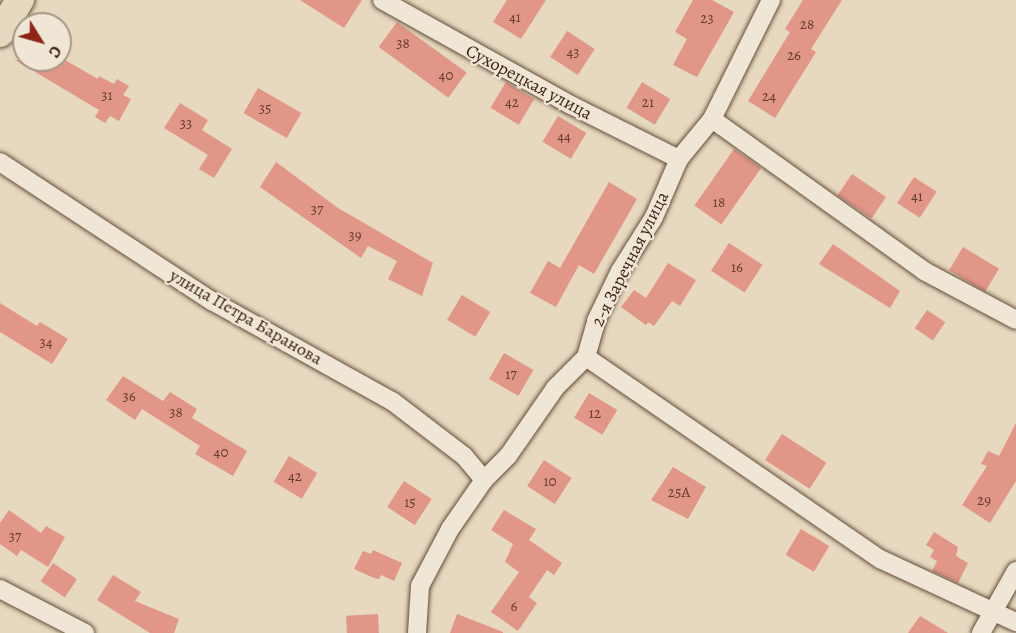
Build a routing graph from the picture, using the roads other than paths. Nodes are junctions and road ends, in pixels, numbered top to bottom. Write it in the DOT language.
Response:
graph roads {
  1 [pos="20,0"];
  2 [pos="382,0"];
  3 [pos="771,0"];
  4 [pos="0,33"];
  5 [pos="712,119"];
  6 [pos="679,159"];
  7 [pos="0,162"];
  8 [pos="1016,320"];
  9 [pos="586,357"];
  10 [pos="484,480"];
  11 [pos="1016,570"];
  12 [pos="0,589"];
  13 [pos="994,609"];
  14 [pos="1016,622"];
  15 [pos="85,633"];
  16 [pos="417,633"];
  17 [pos="981,633"];
  1 -- 4 [label="main road"];
  2 -- 6 [label="street, Сухорецкая улица"];
  3 -- 5 [label="street, 2-я Заречная улица"];
  5 -- 6 [label="street, 2-я Заречная улица"];
  5 -- 8 [label="street"];
  6 -- 9 [label="street, 2-я Заречная улица"];
  7 -- 10 [label="street, улица Петра Баранова"];
  9 -- 10 [label="street, 2-я Заречная улица"];
  9 -- 13 [label="street"];
  10 -- 16 [label="street, 2-я Заречная улица"];
  11 -- 13 [label="street"];
  12 -- 15 [label="street"];
  13 -- 14 [label="street"];
  13 -- 17 [label="street"];
}
